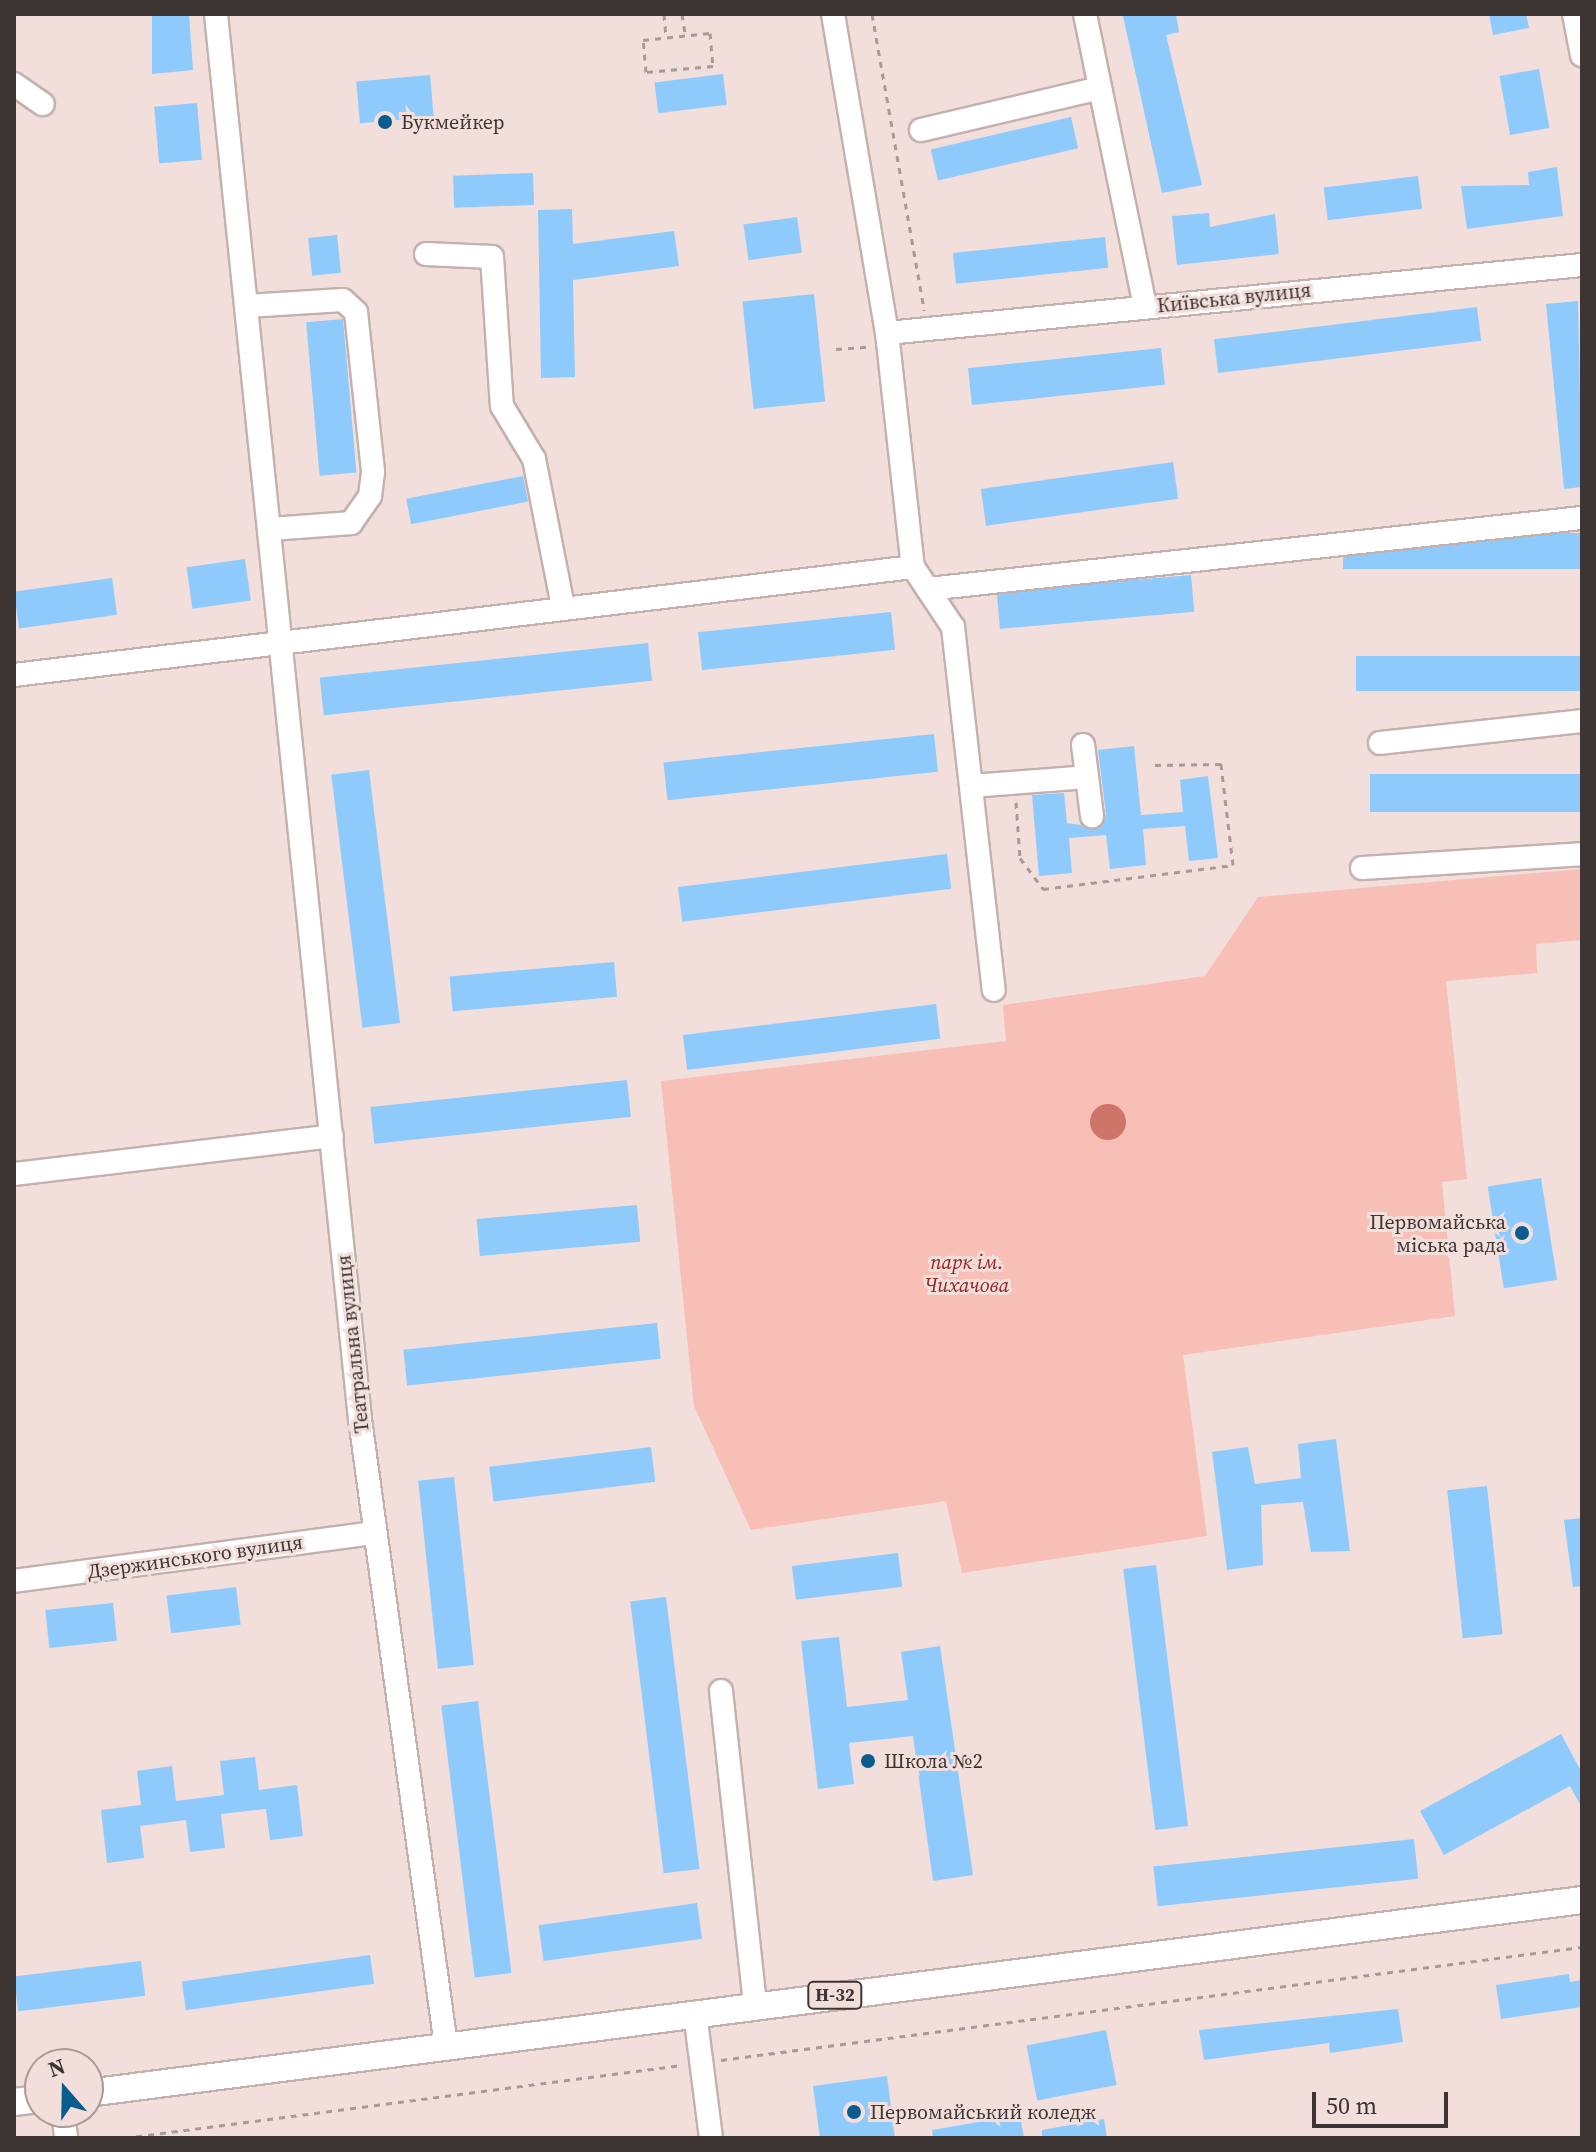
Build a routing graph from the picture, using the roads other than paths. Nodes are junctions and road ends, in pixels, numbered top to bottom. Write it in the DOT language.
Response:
graph roads {
  1 [pos="216,14"];
  2 [pos="833,14"];
  3 [pos="1085,14"];
  4 [pos="1574,14"];
  5 [pos="1582,55"];
  6 [pos="14,84"];
  7 [pos="1100,88"];
  8 [pos="43,104"];
  9 [pos="921,130"];
  10 [pos="426,254"];
  11 [pos="1582,265"];
  12 [pos="247,306"];
  13 [pos="1145,307"];
  14 [pos="887,339"];
  15 [pos="1582,518"];
  16 [pos="271,529"];
  17 [pos="913,567"];
  18 [pos="928,589"];
  19 [pos="563,607"];
  20 [pos="283,639"];
  21 [pos="14,675"];
  22 [pos="1582,721"];
  23 [pos="1380,743"];
  24 [pos="1083,745"];
  25 [pos="1087,777"];
  26 [pos="971,786"];
  27 [pos="1092,816"];
  28 [pos="1582,854"];
  29 [pos="1362,868"];
  30 [pos="994,990"];
  31 [pos="332,1136"];
  32 [pos="14,1174"];
  33 [pos="375,1533"];
  34 [pos="14,1581"];
  35 [pos="721,1691"];
  36 [pos="1582,1900"];
  37 [pos="755,2005"];
  38 [pos="695,2013"];
  39 [pos="446,2046"];
  40 [pos="104,2091"];
  41 [pos="711,2138"];
  1 -- 12 [label="street, Театральна вулиця"];
  2 -- 14 [label="street"];
  3 -- 7 [label="street"];
  4 -- 5 [label="street"];
  6 -- 8 [label="street"];
  7 -- 9 [label="street"];
  7 -- 13 [label="street"];
  10 -- 19 [label="street"];
  11 -- 13 [label="street, Київська вулиця"];
  12 -- 16 [label="street, Театральна вулиця"];
  12 -- 16 [label="street"];
  13 -- 14 [label="street, Київська вулиця"];
  14 -- 17 [label="street"];
  15 -- 18 [label="street"];
  16 -- 20 [label="street, Театральна вулиця"];
  17 -- 18 [label="street"];
  17 -- 19 [label="street"];
  18 -- 26 [label="street"];
  19 -- 20 [label="street"];
  20 -- 21 [label="street"];
  20 -- 31 [label="street, Театральна вулиця"];
  22 -- 23 [label="street"];
  24 -- 25 [label="street"];
  25 -- 26 [label="street"];
  25 -- 27 [label="street"];
  26 -- 30 [label="street"];
  28 -- 29 [label="street"];
  31 -- 32 [label="street"];
  31 -- 33 [label="street, Театральна вулиця"];
  33 -- 34 [label="street, Дзержинського вулиця"];
  33 -- 39 [label="street, Театральна вулиця"];
  35 -- 37 [label="street"];
  36 -- 37 [label="main road, Н-32"];
  37 -- 38 [label="main road, Н-32"];
  38 -- 39 [label="main road, Н-32"];
  38 -- 41 [label="street"];
  39 -- 40 [label="main road, Н-32"];
}
